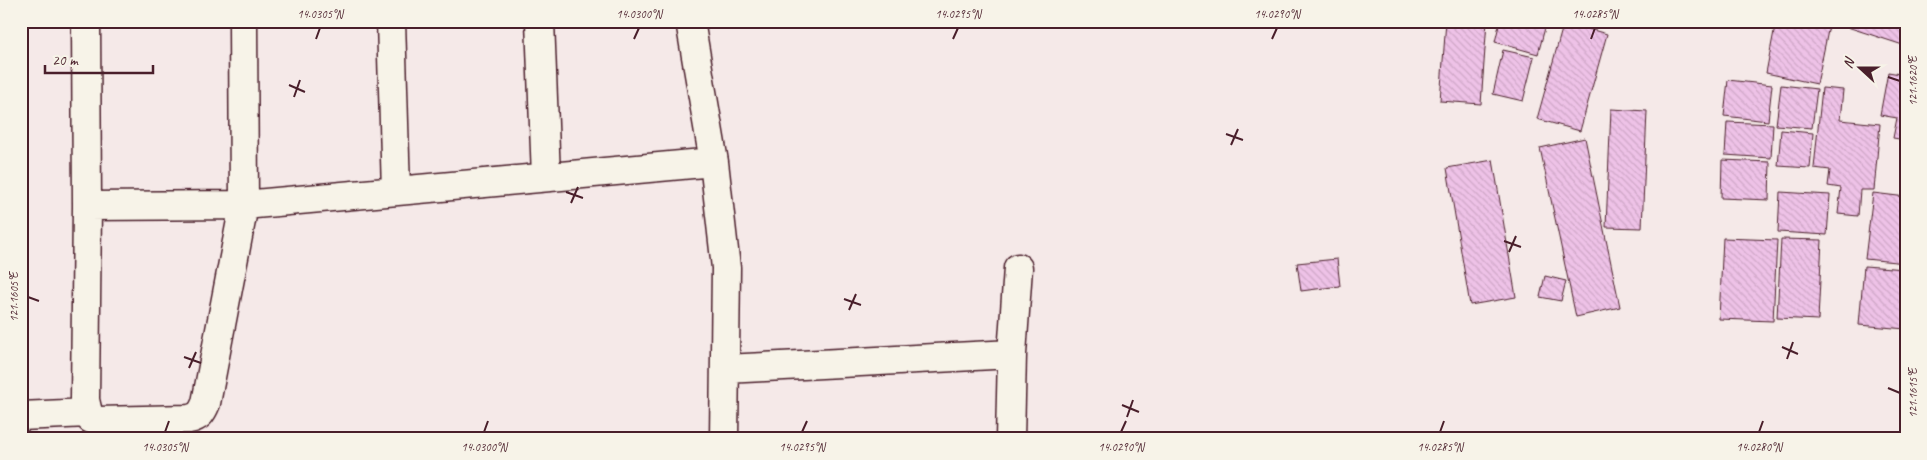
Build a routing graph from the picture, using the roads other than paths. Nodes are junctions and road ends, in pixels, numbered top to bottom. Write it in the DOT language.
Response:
graph roads {
  1 [pos="86,21"];
  2 [pos="243,21"];
  3 [pos="391,21"];
  4 [pos="540,21"];
  5 [pos="690,21"];
  6 [pos="714,162"];
  7 [pos="546,177"];
  8 [pos="396,192"];
  9 [pos="244,205"];
  10 [pos="87,206"];
  11 [pos="1018,268"];
  12 [pos="1012,354"];
  13 [pos="725,370"];
  14 [pos="88,413"];
  15 [pos="21,416"];
  16 [pos="724,439"];
  17 [pos="1010,439"];
  1 -- 10 [label="street"];
  2 -- 9 [label="street"];
  3 -- 8 [label="street"];
  4 -- 7 [label="street"];
  5 -- 6 [label="street"];
  6 -- 7 [label="street"];
  6 -- 13 [label="street"];
  7 -- 8 [label="street"];
  8 -- 9 [label="street"];
  9 -- 10 [label="street"];
  9 -- 14 [label="street"];
  10 -- 14 [label="street"];
  11 -- 12 [label="street"];
  12 -- 13 [label="street"];
  12 -- 17 [label="street"];
  13 -- 16 [label="street"];
  14 -- 15 [label="street"];
}
